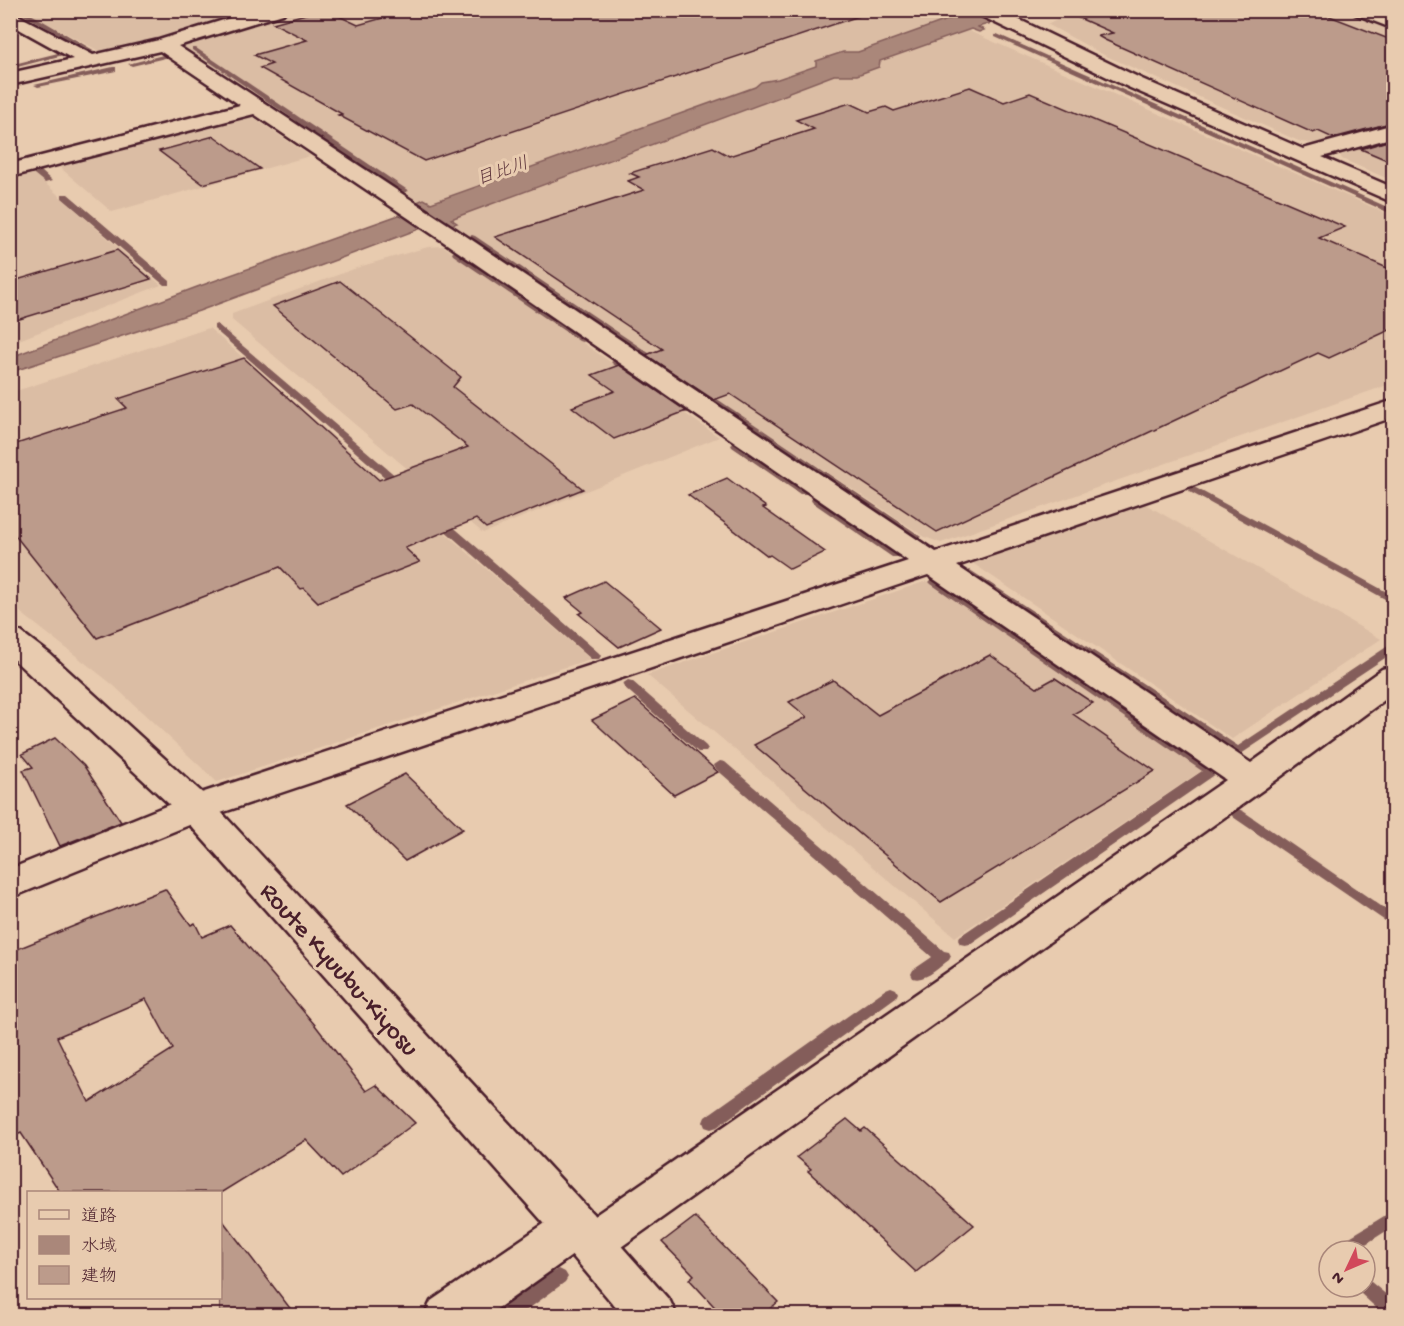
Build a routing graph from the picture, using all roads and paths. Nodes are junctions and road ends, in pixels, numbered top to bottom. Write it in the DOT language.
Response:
graph roads {
  1 [pos="277,10"];
  2 [pos="983,10"];
  3 [pos="1361,10"];
  4 [pos="10,16"];
  5 [pos="1394,24"];
  6 [pos="164,45"];
  7 [pos="92,62"];
  8 [pos="10,79"];
  9 [pos="258,107"];
  10 [pos="1394,130"];
  11 [pos="1301,156"];
  12 [pos="10,171"];
  13 [pos="1394,196"];
  14 [pos="1394,408"];
  15 [pos="932,563"];
  16 [pos="10,639"];
  17 [pos="1394,676"];
  18 [pos="1251,780"];
  19 [pos="196,808"];
  20 [pos="10,884"];
  21 [pos="584,1235"];
  22 [pos="448,1316"];
  23 [pos="653,1316"];
  1 -- 6 [label="street"];
  2 -- 11 [label="street"];
  3 -- 5 [label="street"];
  4 -- 7 [label="street"];
  6 -- 7 [label="street"];
  6 -- 9 [label="street"];
  7 -- 8 [label="street"];
  9 -- 12 [label="street"];
  9 -- 15 [label="street"];
  10 -- 11 [label="street"];
  11 -- 13 [label="street"];
  14 -- 15 [label="street"];
  15 -- 18 [label="street"];
  15 -- 19 [label="street"];
  16 -- 19 [label="street, Route Kyuubu-Kiyosu"];
  17 -- 18 [label="street"];
  18 -- 21 [label="street"];
  19 -- 20 [label="street"];
  19 -- 21 [label="street, Route Kyuubu-Kiyosu"];
  21 -- 22 [label="street"];
  21 -- 23 [label="street, Route Kyuubu-Kiyosu"];
}
